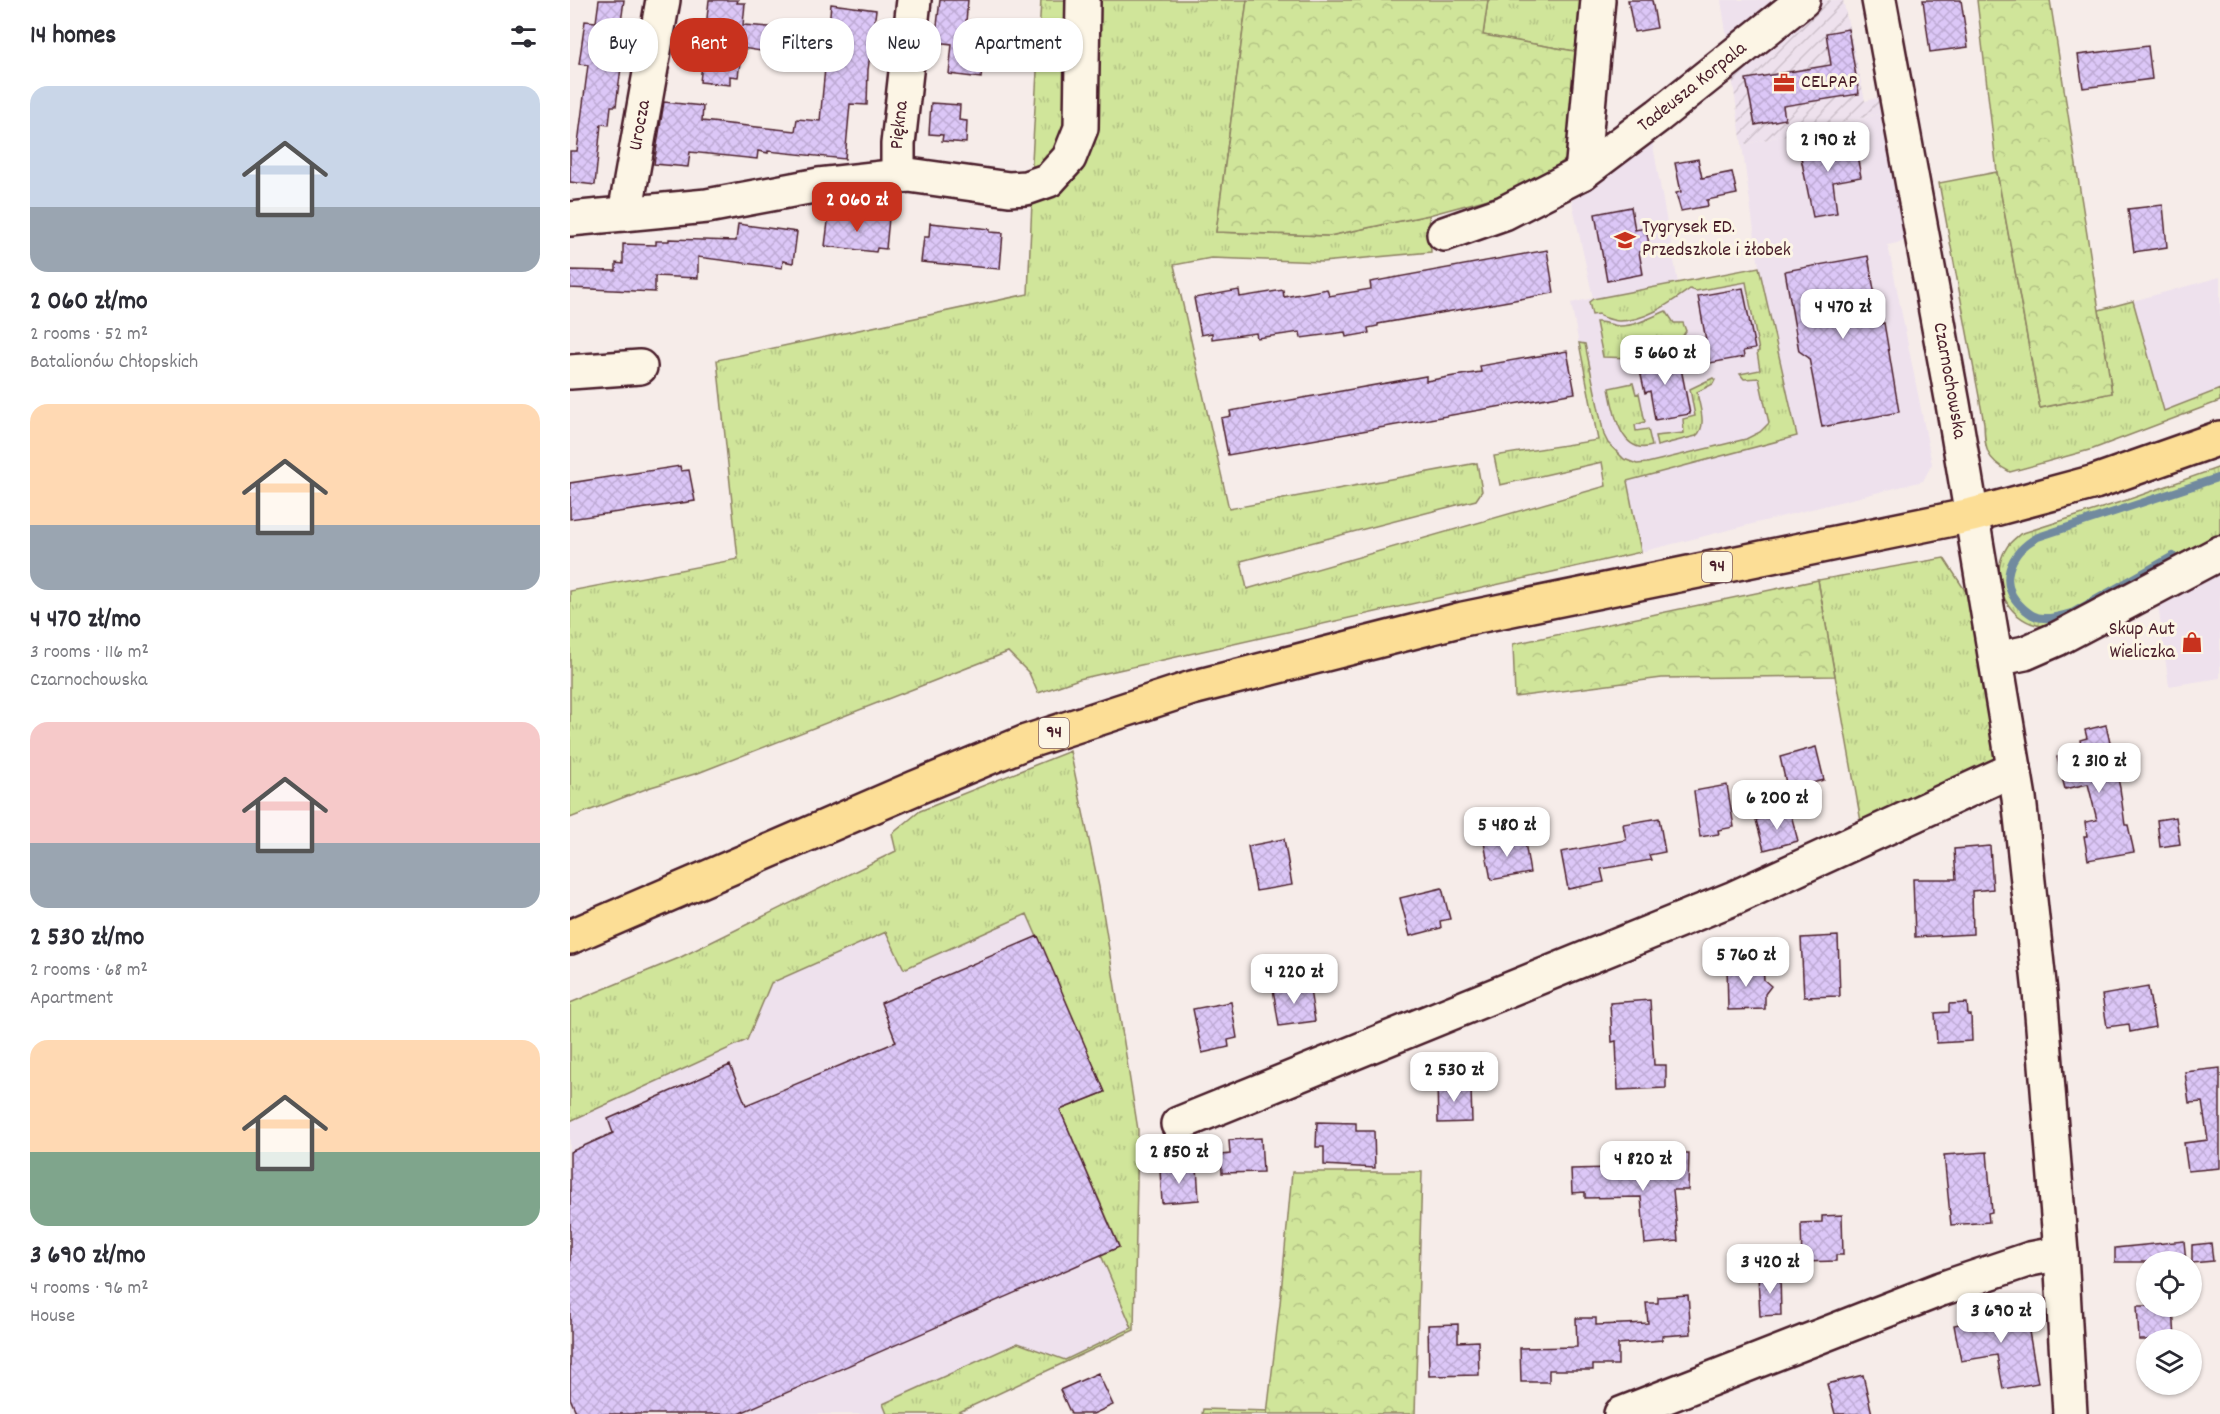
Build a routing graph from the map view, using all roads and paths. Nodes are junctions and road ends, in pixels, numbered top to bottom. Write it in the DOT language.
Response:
graph roads {
  1 [pos="663,0"];
  2 [pos="914,0"];
  3 [pos="1083,0"];
  4 [pos="1598,0"];
  5 [pos="1803,0"];
  6 [pos="1879,0"];
  7 [pos="1582,173"];
  8 [pos="898,177"];
  9 [pos="625,214"];
  10 [pos="570,219"];
  11 [pos="1444,234"];
  12 [pos="640,367"];
  13 [pos="570,372"];
  14 [pos="2220,438"];
  15 [pos="1972,515"];
  16 [pos="2220,553"];
  17 [pos="1996,658"];
  18 [pos="2014,769"];
  19 [pos="570,937"];
  20 [pos="1179,1124"];
  21 [pos="2061,1253"];
  22 [pos="1622,1414"];
  23 [pos="2070,1414"];
  1 -- 9 [label="street, Urocza"];
  2 -- 8 [label="street, Piękna"];
  3 -- 8 [label="street"];
  4 -- 7 [label="street"];
  5 -- 7 [label="street, Tadeusza Korpala"];
  6 -- 15 [label="street, Czarnochowska"];
  7 -- 11 [label="street, Tadeusza Korpala"];
  8 -- 9 [label="street"];
  9 -- 10 [label="street"];
  12 -- 13 [label="street"];
  14 -- 15 [label="main road, 94"];
  15 -- 17 [label="street, Czarnochowska"];
  15 -- 19 [label="main road, 94"];
  16 -- 17 [label="street"];
  17 -- 18 [label="street, Czarnochowska"];
  18 -- 20 [label="street"];
  18 -- 21 [label="street, Czarnochowska"];
  21 -- 22 [label="street"];
  21 -- 23 [label="street, Czarnochowska"];
}
